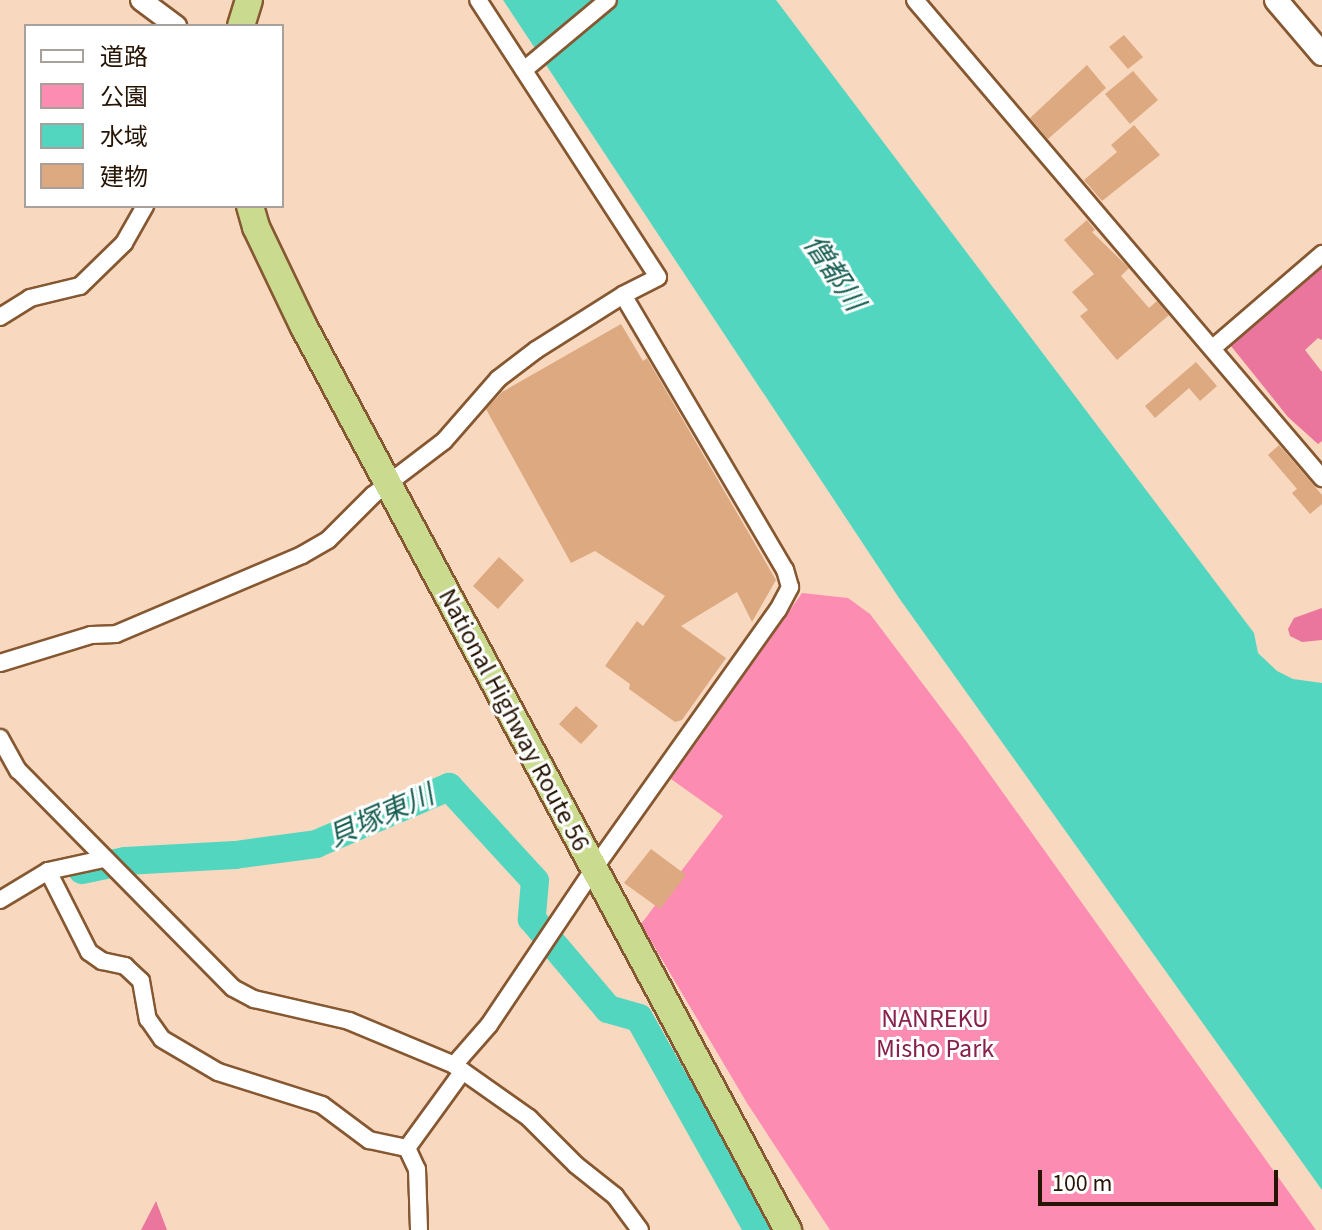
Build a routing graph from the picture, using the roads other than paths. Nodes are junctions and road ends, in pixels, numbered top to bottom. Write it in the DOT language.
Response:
graph roads {
  1 [pos="141,0"];
  2 [pos="249,0"];
  3 [pos="478,0"];
  4 [pos="608,0"];
  5 [pos="915,0"];
  6 [pos="1276,0"];
  7 [pos="163,22"];
  8 [pos="242,24"];
  9 [pos="1322,54"];
  10 [pos="529,67"];
  11 [pos="144,208"];
  12 [pos="251,208"];
  13 [pos="1322,254"];
  14 [pos="623,295"];
  15 [pos="0,317"];
  16 [pos="1214,347"];
  17 [pos="1322,478"];
  18 [pos="387,484"];
  19 [pos="0,663"];
  20 [pos="0,738"];
  21 [pos="103,859"];
  22 [pos="593,870"];
  23 [pos="48,871"];
  24 [pos="0,900"];
  25 [pos="459,1068"];
  26 [pos="407,1148"];
  27 [pos="419,1230"];
  28 [pos="640,1230"];
  29 [pos="788,1230"];
  1 -- 7 [label="street"];
  2 -- 8 [label="highway"];
  3 -- 10 [label="street"];
  4 -- 10 [label="street"];
  5 -- 16 [label="street"];
  6 -- 9 [label="main road"];
  10 -- 14 [label="street"];
  11 -- 15 [label="street"];
  12 -- 18 [label="highway, National Highway Route 56"];
  13 -- 16 [label="street"];
  14 -- 18 [label="street"];
  14 -- 22 [label="street"];
  16 -- 17 [label="street"];
  18 -- 19 [label="street"];
  18 -- 22 [label="highway, National Highway Route 56"];
  20 -- 21 [label="street"];
  21 -- 23 [label="street"];
  21 -- 25 [label="street"];
  22 -- 25 [label="street"];
  22 -- 29 [label="highway, National Highway Route 56"];
  23 -- 24 [label="street"];
  23 -- 26 [label="street"];
  25 -- 26 [label="street"];
  25 -- 28 [label="street"];
  26 -- 27 [label="street"];
}
